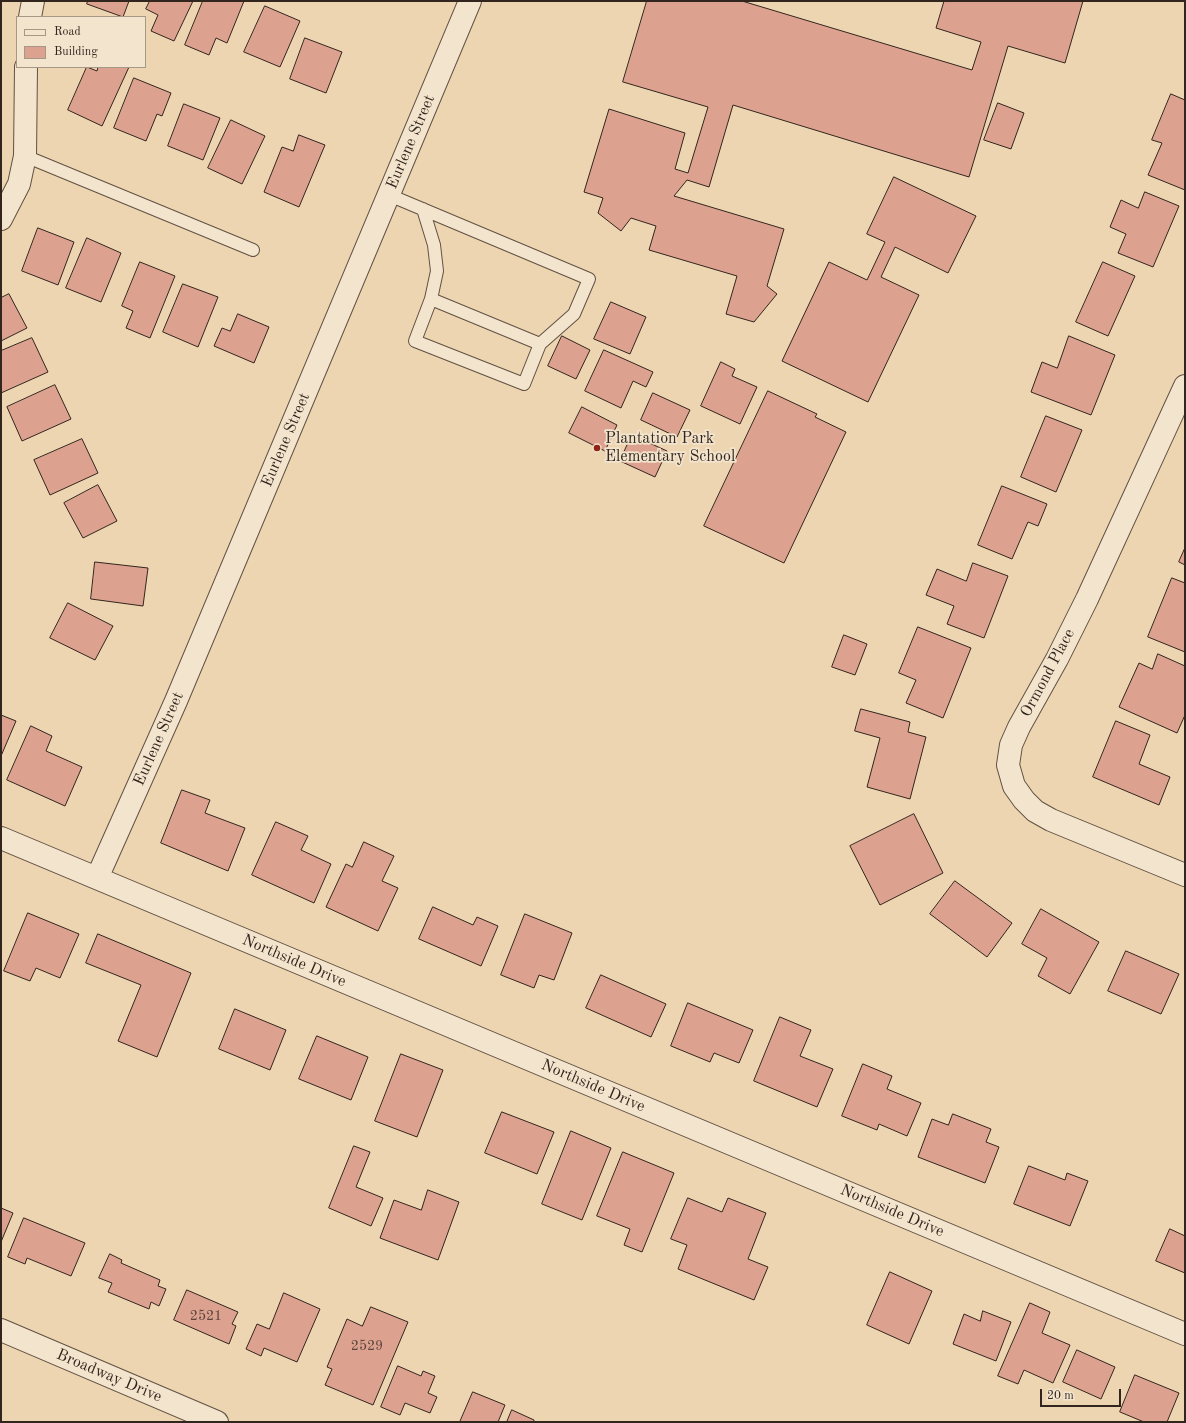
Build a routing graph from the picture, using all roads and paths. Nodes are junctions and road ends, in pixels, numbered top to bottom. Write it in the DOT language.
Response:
graph roads {
  1 [pos="33,1"];
  2 [pos="470,1"];
  3 [pos="30,16"];
  4 [pos="26,68"];
  5 [pos="25,156"];
  6 [pos="389,195"];
  7 [pos="423,209"];
  8 [pos="1,219"];
  9 [pos="254,250"];
  10 [pos="431,299"];
  11 [pos="540,344"];
  12 [pos="1185,386"];
  13 [pos="1,838"];
  14 [pos="1185,875"];
  15 [pos="98,878"];
  16 [pos="1,1330"];
  17 [pos="1185,1334"];
  18 [pos="217,1422"];
  1 -- 3 [label="street"];
  2 -- 6 [label="street, Eurlene Street"];
  4 -- 5 [label="street"];
  5 -- 8 [label="street"];
  5 -- 9 [label="lane"];
  6 -- 7 [label="lane"];
  6 -- 15 [label="street, Eurlene Street"];
  7 -- 10 [label="lane"];
  7 -- 11 [label="lane"];
  10 -- 11 [label="lane"];
  10 -- 11 [label="lane"];
  12 -- 14 [label="street, Ormond Place"];
  13 -- 15 [label="street, Northside Drive"];
  15 -- 17 [label="street, Northside Drive"];
  16 -- 18 [label="street, Broadway Drive"];
}
